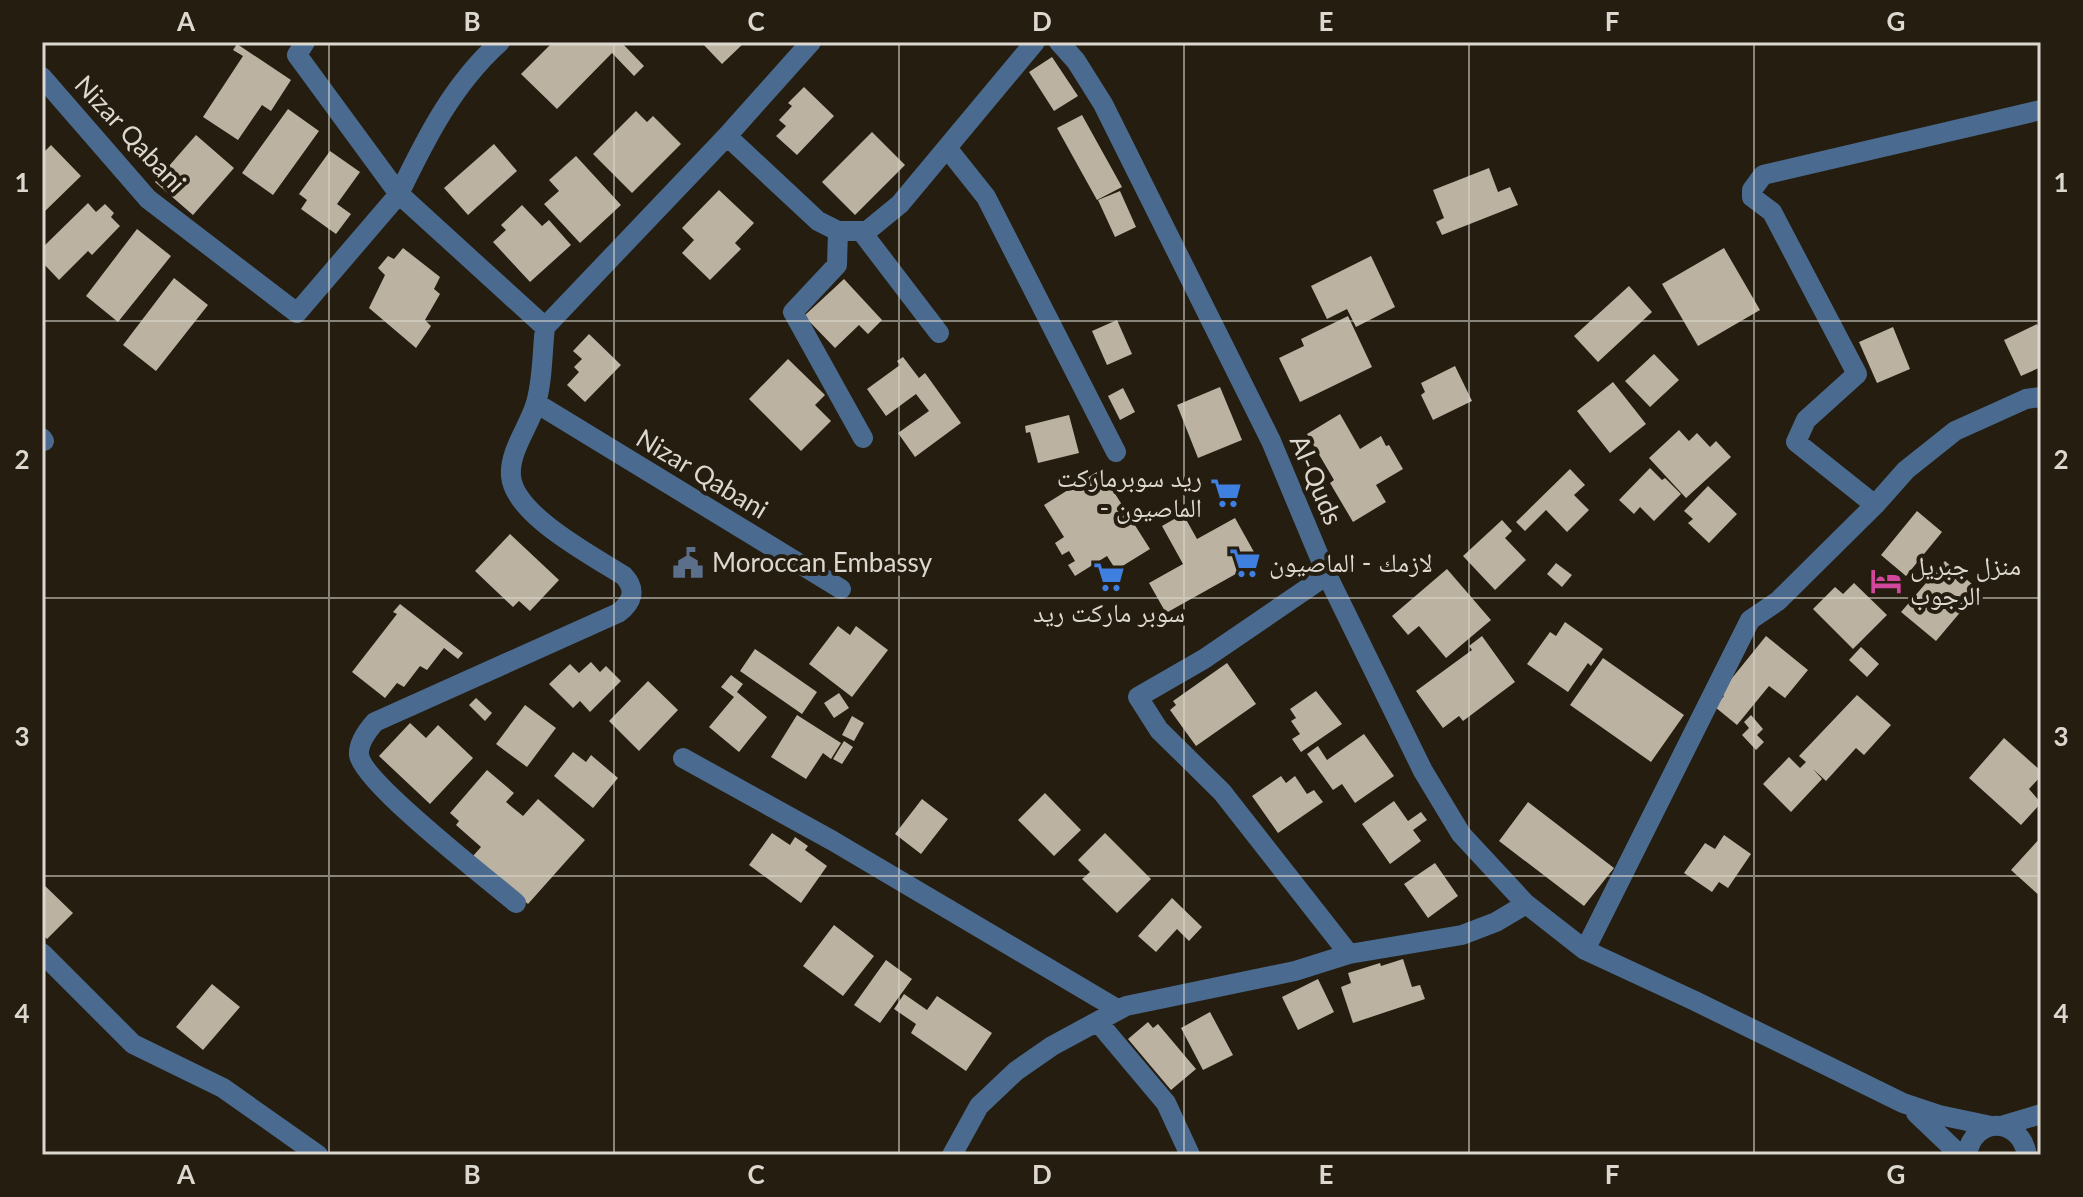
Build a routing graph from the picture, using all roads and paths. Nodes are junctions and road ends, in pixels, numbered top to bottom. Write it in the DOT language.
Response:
graph roads {
  1 [pos="500,42"];
  2 [pos="811,42"];
  3 [pos="1035,42"];
  4 [pos="1059,42"];
  5 [pos="295,46"];
  6 [pos="42,77"];
  7 [pos="2041,110"];
  8 [pos="727,136"];
  9 [pos="947,148"];
  10 [pos="399,194"];
  11 [pos="838,231"];
  12 [pos="861,231"];
  13 [pos="545,327"];
  14 [pos="939,333"];
  15 [pos="2041,397"];
  16 [pos="536,403"];
  17 [pos="863,438"];
  18 [pos="1116,452"];
  19 [pos="1875,505"];
  20 [pos="1327,575"];
  21 [pos="841,589"];
  22 [pos="683,758"];
  23 [pos="516,903"];
  24 [pos="1526,904"];
  25 [pos="1585,950"];
  26 [pos="42,953"];
  27 [pos="1349,954"];
  28 [pos="1119,1010"];
  29 [pos="1098,1022"];
  30 [pos="1903,1103"];
  31 [pos="2041,1114"];
  32 [pos="1996,1126"];
  33 [pos="2041,1128"];
  34 [pos="2026,1153"];
  35 [pos="318,1155"];
  36 [pos="952,1155"];
  37 [pos="1190,1155"];
  38 [pos="1960,1155"];
  39 [pos="1967,1155"];
  1 -- 10 [label="street"];
  2 -- 8 [label="street"];
  3 -- 9 [label="street"];
  4 -- 20 [label="street, Al-Quds"];
  5 -- 10 [label="street"];
  6 -- 10 [label="street, Nizar Qabani"];
  7 -- 19 [label="street"];
  8 -- 11 [label="street"];
  8 -- 13 [label="street"];
  9 -- 12 [label="street"];
  9 -- 18 [label="street"];
  10 -- 13 [label="street"];
  11 -- 12 [label="street"];
  11 -- 17 [label="street"];
  12 -- 14 [label="street"];
  13 -- 16 [label="street"];
  15 -- 19 [label="street"];
  16 -- 21 [label="street, Nizar Qabani"];
  16 -- 23 [label="street"];
  19 -- 25 [label="street"];
  20 -- 24 [label="street, Al-Quds"];
  20 -- 27 [label="street"];
  22 -- 28 [label="street"];
  24 -- 25 [label="street, Al-Quds"];
  24 -- 27 [label="street"];
  25 -- 30 [label="street, Al-Quds"];
  26 -- 35 [label="street"];
  27 -- 28 [label="street"];
  28 -- 29 [label="street"];
  29 -- 36 [label="street"];
  29 -- 37 [label="street"];
  30 -- 32 [label="street"];
  30 -- 38 [label="street"];
  31 -- 32 [label="street"];
  32 -- 34 [label="street"];
  32 -- 39 [label="street"];
  33 -- 34 [label="street"];
}
